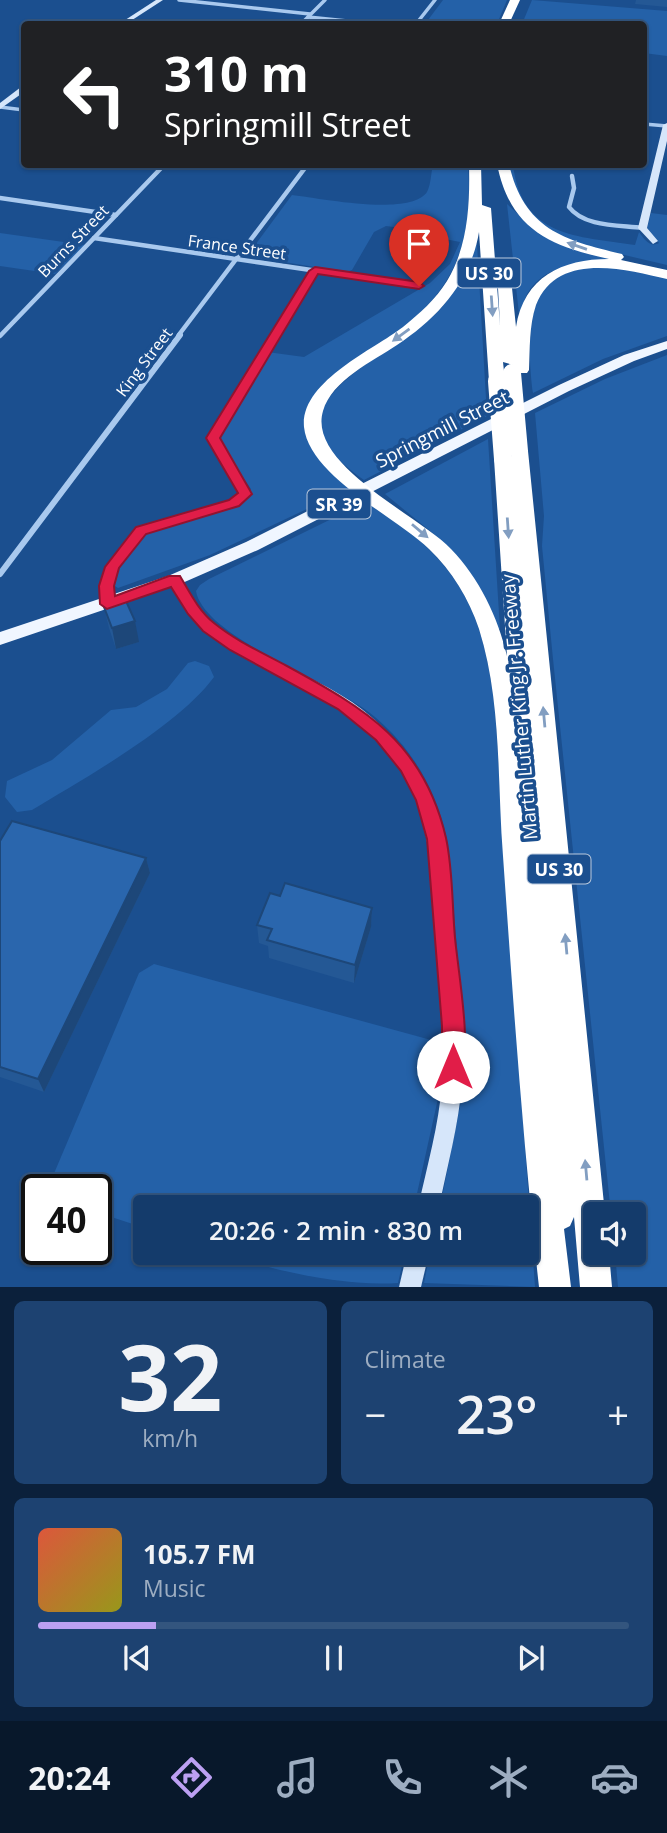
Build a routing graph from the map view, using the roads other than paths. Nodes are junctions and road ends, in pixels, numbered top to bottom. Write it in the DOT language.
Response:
graph roads {
  1 [pos="160,0"];
  2 [pos="179,0"];
  3 [pos="325,0"];
  4 [pos="435,0"];
  5 [pos="515,0"];
  6 [pos="524,0"];
  7 [pos="309,16"];
  8 [pos="127,21"];
  9 [pos="304,21"];
  10 [pos="351,21"];
  11 [pos="418,21"];
  12 [pos="505,21"];
  13 [pos="515,21"];
  14 [pos="21,91"];
  15 [pos="0,107"];
  16 [pos="21,110"];
  17 [pos="647,124"];
  18 [pos="667,126"];
  19 [pos="663,161"];
  20 [pos="161,168"];
  21 [pos="305,168"];
  22 [pos="474,168"];
  23 [pos="482,168"];
  24 [pos="493,168"];
  25 [pos="504,168"];
  26 [pos="572,176"];
  27 [pos="0,198"];
  28 [pos="116,215"];
  29 [pos="642,228"];
  30 [pos="94,238"];
  31 [pos="653,242"];
  32 [pos="236,259"];
  33 [pos="667,268"];
  34 [pos="315,271"];
  35 [pos="667,275"];
  36 [pos="419,286"];
  37 [pos="0,335"];
  38 [pos="667,345"];
  39 [pos="510,375"];
  40 [pos="516,452"];
  41 [pos="365,490"];
  42 [pos="0,574"];
  43 [pos="174,580"];
  44 [pos="107,604"];
  45 [pos="0,639"];
  46 [pos="431,1195"];
  47 [pos="415,1265"];
  48 [pos="410,1287"];
  49 [pos="555,1287"];
  50 [pos="564,1287"];
  51 [pos="596,1287"];
  1 -- 8 [label="street"];
  2 -- 7 [label="street"];
  3 -- 7 [label="street"];
  4 -- 11 [label="street"];
  5 -- 12 [label="highway"];
  6 -- 13 [label="highway"];
  7 -- 9 [label="street"];
  7 -- 10 [label="street"];
  14 -- 15 [label="street"];
  15 -- 16 [label="street"];
  17 -- 18 [label="street"];
  18 -- 19 [label="street"];
  19 -- 29 [label="street"];
  20 -- 28 [label="street, Burns Street"];
  21 -- 32 [label="street, King Street"];
  22 -- 41 [label="highway, one-way"];
  23 -- 39 [label="highway, Martin Luther King Jr. Freeway / US 30, one-way"];
  24 -- 39 [label="highway, Martin Luther King Jr. Freeway / US 30"];
  33 -- 25 [label="highway, one-way"];
  26 -- 29 [label="street"];
  27 -- 28 [label="street"];
  28 -- 30 [label="street, Burns Street"];
  29 -- 31 [label="street"];
  30 -- 32 [label="street, France Street"];
  30 -- 37 [label="street, Burns Street"];
  32 -- 34 [label="street, France Street"];
  32 -- 42 [label="street, King Street"];
  34 -- 36 [label="street, France Street"];
  34 -- 44 [label="street"];
  35 -- 39 [label="highway"];
  38 -- 41 [label="main road, Springmill Street / SR 39"];
  39 -- 40 [label="highway, Martin Luther King Jr. Freeway / US 30, bridge"];
  39 -- 40 [label="highway"];
  40 -- 50 [label="highway, Martin Luther King Jr. Freeway / US 30, one-way"];
  51 -- 40 [label="highway, Martin Luther King Jr. Freeway / US 30, one-way"];
  41 -- 43 [label="main road, Springmill Street / SR 39"];
  41 -- 49 [label="highway, one-way"];
  43 -- 44 [label="main road, Springmill Street / SR 39"];
  43 -- 46 [label="street"];
  44 -- 45 [label="main road, Springmill Street / SR 39"];
  47 -- 48 [label="street"];
}
